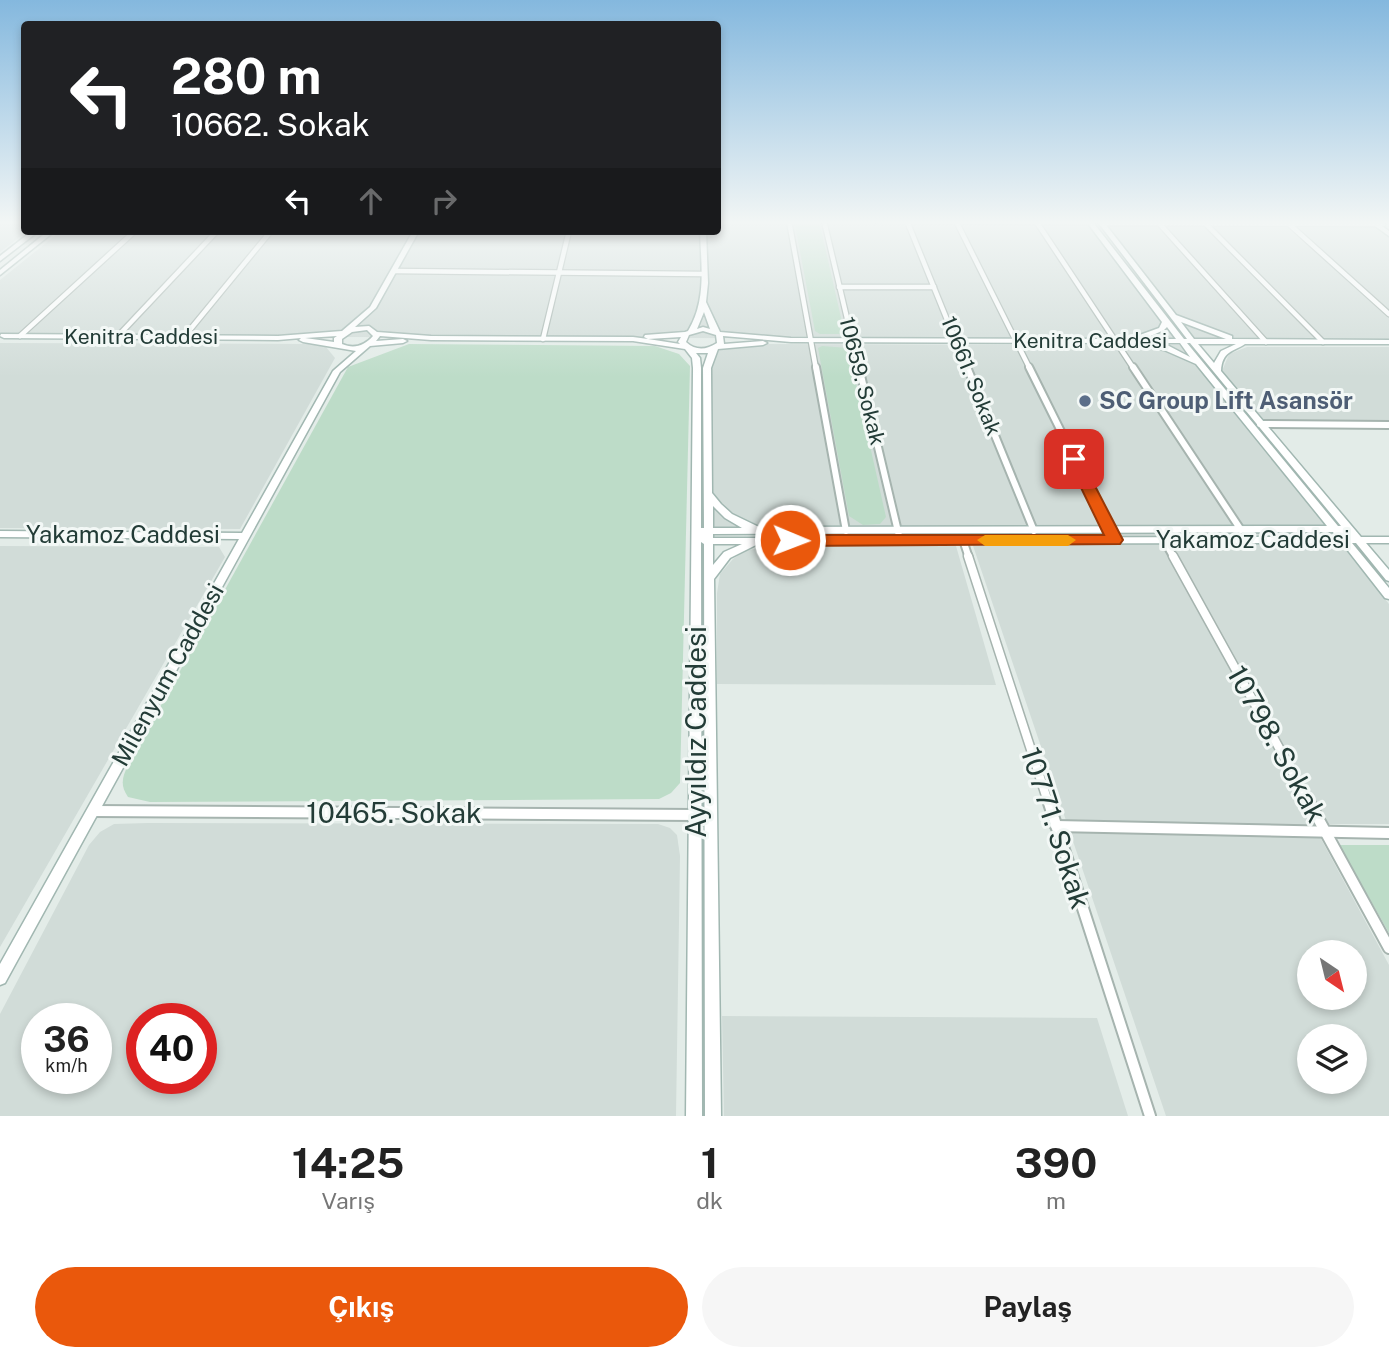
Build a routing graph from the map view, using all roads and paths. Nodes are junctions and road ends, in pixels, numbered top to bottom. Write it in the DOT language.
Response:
graph roads {
  1 [pos="89,273"];
  2 [pos="177,273"];
  3 [pos="236,273"];
  4 [pos="393,273"];
  5 [pos="559,273"];
  6 [pos="637,273"];
  7 [pos="798,273"];
  8 [pos="836,273"];
  9 [pos="928,273"];
  10 [pos="982,273"];
  11 [pos="1070,273"];
  12 [pos="1131,273"];
  13 [pos="1136,273"];
  14 [pos="1203,273"];
  15 [pos="1255,273"];
  16 [pos="1344,273"];
  17 [pos="704,274"];
  18 [pos="839,287"];
  19 [pos="934,287"];
  20 [pos="704,302"];
  21 [pos="373,308"];
  22 [pos="1389,314"];
  23 [pos="1168,319"];
  24 [pos="344,332"];
  25 [pos="375,332"];
  26 [pos="688,333"];
  27 [pos="717,333"];
  28 [pos="1,336"];
  29 [pos="20,336"];
  30 [pos="118,336"];
  31 [pos="184,337"];
  32 [pos="278,338"];
  33 [pos="431,338"];
  34 [pos="543,338"];
  35 [pos="634,339"];
  36 [pos="791,340"];
  37 [pos="809,340"];
  38 [pos="852,340"];
  39 [pos="956,340"];
  40 [pos="1015,340"];
  41 [pos="1115,340"];
  42 [pos="1132,341"];
  43 [pos="1182,341"];
  44 [pos="1192,341"];
  45 [pos="1251,342"];
  46 [pos="1266,342"];
  47 [pos="1323,342"];
  48 [pos="1389,342"];
  49 [pos="367,345"];
  50 [pos="339,346"];
  51 [pos="688,348"];
  52 [pos="716,349"];
  53 [pos="1206,368"];
  54 [pos="337,371"];
  55 [pos="1217,371"];
  56 [pos="1260,424"];
  57 [pos="1389,425"];
  58 [pos="708,495"];
  59 [pos="1335,529"];
  60 [pos="1034,530"];
  61 [pos="1241,530"];
  62 [pos="1349,530"];
  63 [pos="846,531"];
  64 [pos="0,534"];
  65 [pos="246,536"];
  66 [pos="703,536"];
  67 [pos="770,536"];
  68 [pos="899,536"];
  69 [pos="1112,536"];
  70 [pos="963,540"];
  71 [pos="1164,540"];
  72 [pos="1344,540"];
  73 [pos="1358,540"];
  74 [pos="1389,540"];
  75 [pos="709,578"];
  76 [pos="1389,578"];
  77 [pos="1389,595"];
  78 [pos="93,811"];
  79 [pos="696,815"];
  80 [pos="1056,826"];
  81 [pos="1325,831"];
  82 [pos="1389,833"];
  83 [pos="1389,948"];
  84 [pos="0,978"];
  85 [pos="694,1116"];
  86 [pos="713,1116"];
  87 [pos="1150,1116"];
  1 -- 29 [label="street"];
  2 -- 30 [label="street"];
  3 -- 31 [label="street"];
  4 -- 21 [label="street"];
  5 -- 34 [label="street"];
  6 -- 17 [label="street"];
  7 -- 37 [label="street, 10659. Sokak"];
  8 -- 18 [label="street, 10659. Sokak"];
  9 -- 19 [label="street, 10661. Sokak"];
  10 -- 40 [label="street"];
  11 -- 41 [label="street"];
  12 -- 23 [label="street"];
  13 -- 23 [label="street"];
  14 -- 46 [label="street"];
  15 -- 47 [label="street"];
  16 -- 22 [label="street"];
  17 -- 20 [label="street"];
  18 -- 19 [label="street"];
  18 -- 38 [label="street, 10659. Sokak"];
  19 -- 39 [label="street, 10661. Sokak"];
  20 -- 26 [label="street"];
  20 -- 27 [label="street"];
  21 -- 24 [label="street"];
  21 -- 25 [label="street"];
  23 -- 42 [label="street"];
  23 -- 43 [label="street"];
  23 -- 44 [label="street"];
  23 -- 45 [label="street"];
  24 -- 25 [label="street"];
  24 -- 32 [label="street"];
  24 -- 50 [label="street"];
  25 -- 33 [label="street"];
  25 -- 49 [label="street"];
  26 -- 27 [label="street"];
  26 -- 35 [label="street"];
  26 -- 51 [label="street, Ayyıldız Caddesi"];
  27 -- 36 [label="street"];
  27 -- 52 [label="street, Ayyıldız Caddesi"];
  28 -- 29 [label="street, Kenitra Caddesi"];
  29 -- 30 [label="street, Kenitra Caddesi"];
  30 -- 31 [label="street, Kenitra Caddesi"];
  31 -- 32 [label="street, Kenitra Caddesi"];
  32 -- 50 [label="street"];
  33 -- 34 [label="street"];
  33 -- 49 [label="street"];
  34 -- 35 [label="street"];
  35 -- 51 [label="street"];
  36 -- 37 [label="street, Kenitra Caddesi"];
  36 -- 52 [label="street"];
  37 -- 38 [label="street, Kenitra Caddesi"];
  37 -- 63 [label="street, 10659. Sokak"];
  38 -- 39 [label="street, Kenitra Caddesi"];
  38 -- 68 [label="street, 10659. Sokak"];
  39 -- 40 [label="street, Kenitra Caddesi"];
  39 -- 60 [label="street, 10661. Sokak"];
  40 -- 41 [label="street, Kenitra Caddesi"];
  40 -- 69 [label="street"];
  41 -- 42 [label="street, Kenitra Caddesi"];
  41 -- 61 [label="street"];
  42 -- 43 [label="street, Kenitra Caddesi"];
  42 -- 53 [label="street"];
  43 -- 44 [label="street, Kenitra Caddesi"];
  43 -- 53 [label="street"];
  44 -- 45 [label="street, Kenitra Caddesi"];
  44 -- 55 [label="street"];
  45 -- 46 [label="street, Kenitra Caddesi"];
  45 -- 55 [label="street"];
  46 -- 47 [label="street, Kenitra Caddesi"];
  47 -- 48 [label="street, Kenitra Caddesi"];
  49 -- 50 [label="street"];
  49 -- 54 [label="street"];
  50 -- 54 [label="street"];
  51 -- 52 [label="street"];
  51 -- 66 [label="street, Ayyıldız Caddesi"];
  52 -- 58 [label="street, Ayyıldız Caddesi"];
  53 -- 59 [label="street"];
  54 -- 65 [label="street, Milenyum Caddesi"];
  55 -- 56 [label="street"];
  56 -- 57 [label="street"];
  56 -- 62 [label="street"];
  58 -- 66 [label="street, Ayyıldız Caddesi"];
  58 -- 67 [label="street"];
  59 -- 61 [label="street, Yakamoz Caddesi"];
  59 -- 62 [label="street, Yakamoz Caddesi"];
  59 -- 72 [label="street"];
  60 -- 68 [label="street, Yakamoz Caddesi"];
  60 -- 69 [label="street, Yakamoz Caddesi"];
  61 -- 69 [label="street, Yakamoz Caddesi"];
  62 -- 73 [label="street"];
  63 -- 67 [label="street, Yakamoz Caddesi"];
  63 -- 68 [label="street, Yakamoz Caddesi"];
  64 -- 65 [label="street, Yakamoz Caddesi"];
  65 -- 78 [label="street, Milenyum Caddesi"];
  66 -- 67 [label="street, Yakamoz Caddesi"];
  66 -- 75 [label="street, Ayyıldız Caddesi"];
  66 -- 79 [label="street, Ayyıldız Caddesi"];
  67 -- 68 [label="street, Yakamoz Caddesi"];
  67 -- 75 [label="street"];
  68 -- 70 [label="street, Yakamoz Caddesi"];
  69 -- 70 [label="street, Yakamoz Caddesi"];
  69 -- 71 [label="street, Yakamoz Caddesi"];
  70 -- 80 [label="street, 10771. Sokak"];
  71 -- 72 [label="street, Yakamoz Caddesi"];
  71 -- 81 [label="street, 10798. Sokak"];
  72 -- 73 [label="street, Yakamoz Caddesi"];
  72 -- 77 [label="street"];
  73 -- 74 [label="street, Yakamoz Caddesi"];
  73 -- 76 [label="street"];
  75 -- 86 [label="street, Ayyıldız Caddesi"];
  78 -- 79 [label="street, 10465. Sokak"];
  78 -- 84 [label="street, Milenyum Caddesi"];
  79 -- 85 [label="street, Ayyıldız Caddesi"];
  80 -- 81 [label="street"];
  80 -- 87 [label="street, 10771. Sokak"];
  81 -- 82 [label="street"];
  81 -- 83 [label="street, 10798. Sokak"];
}
